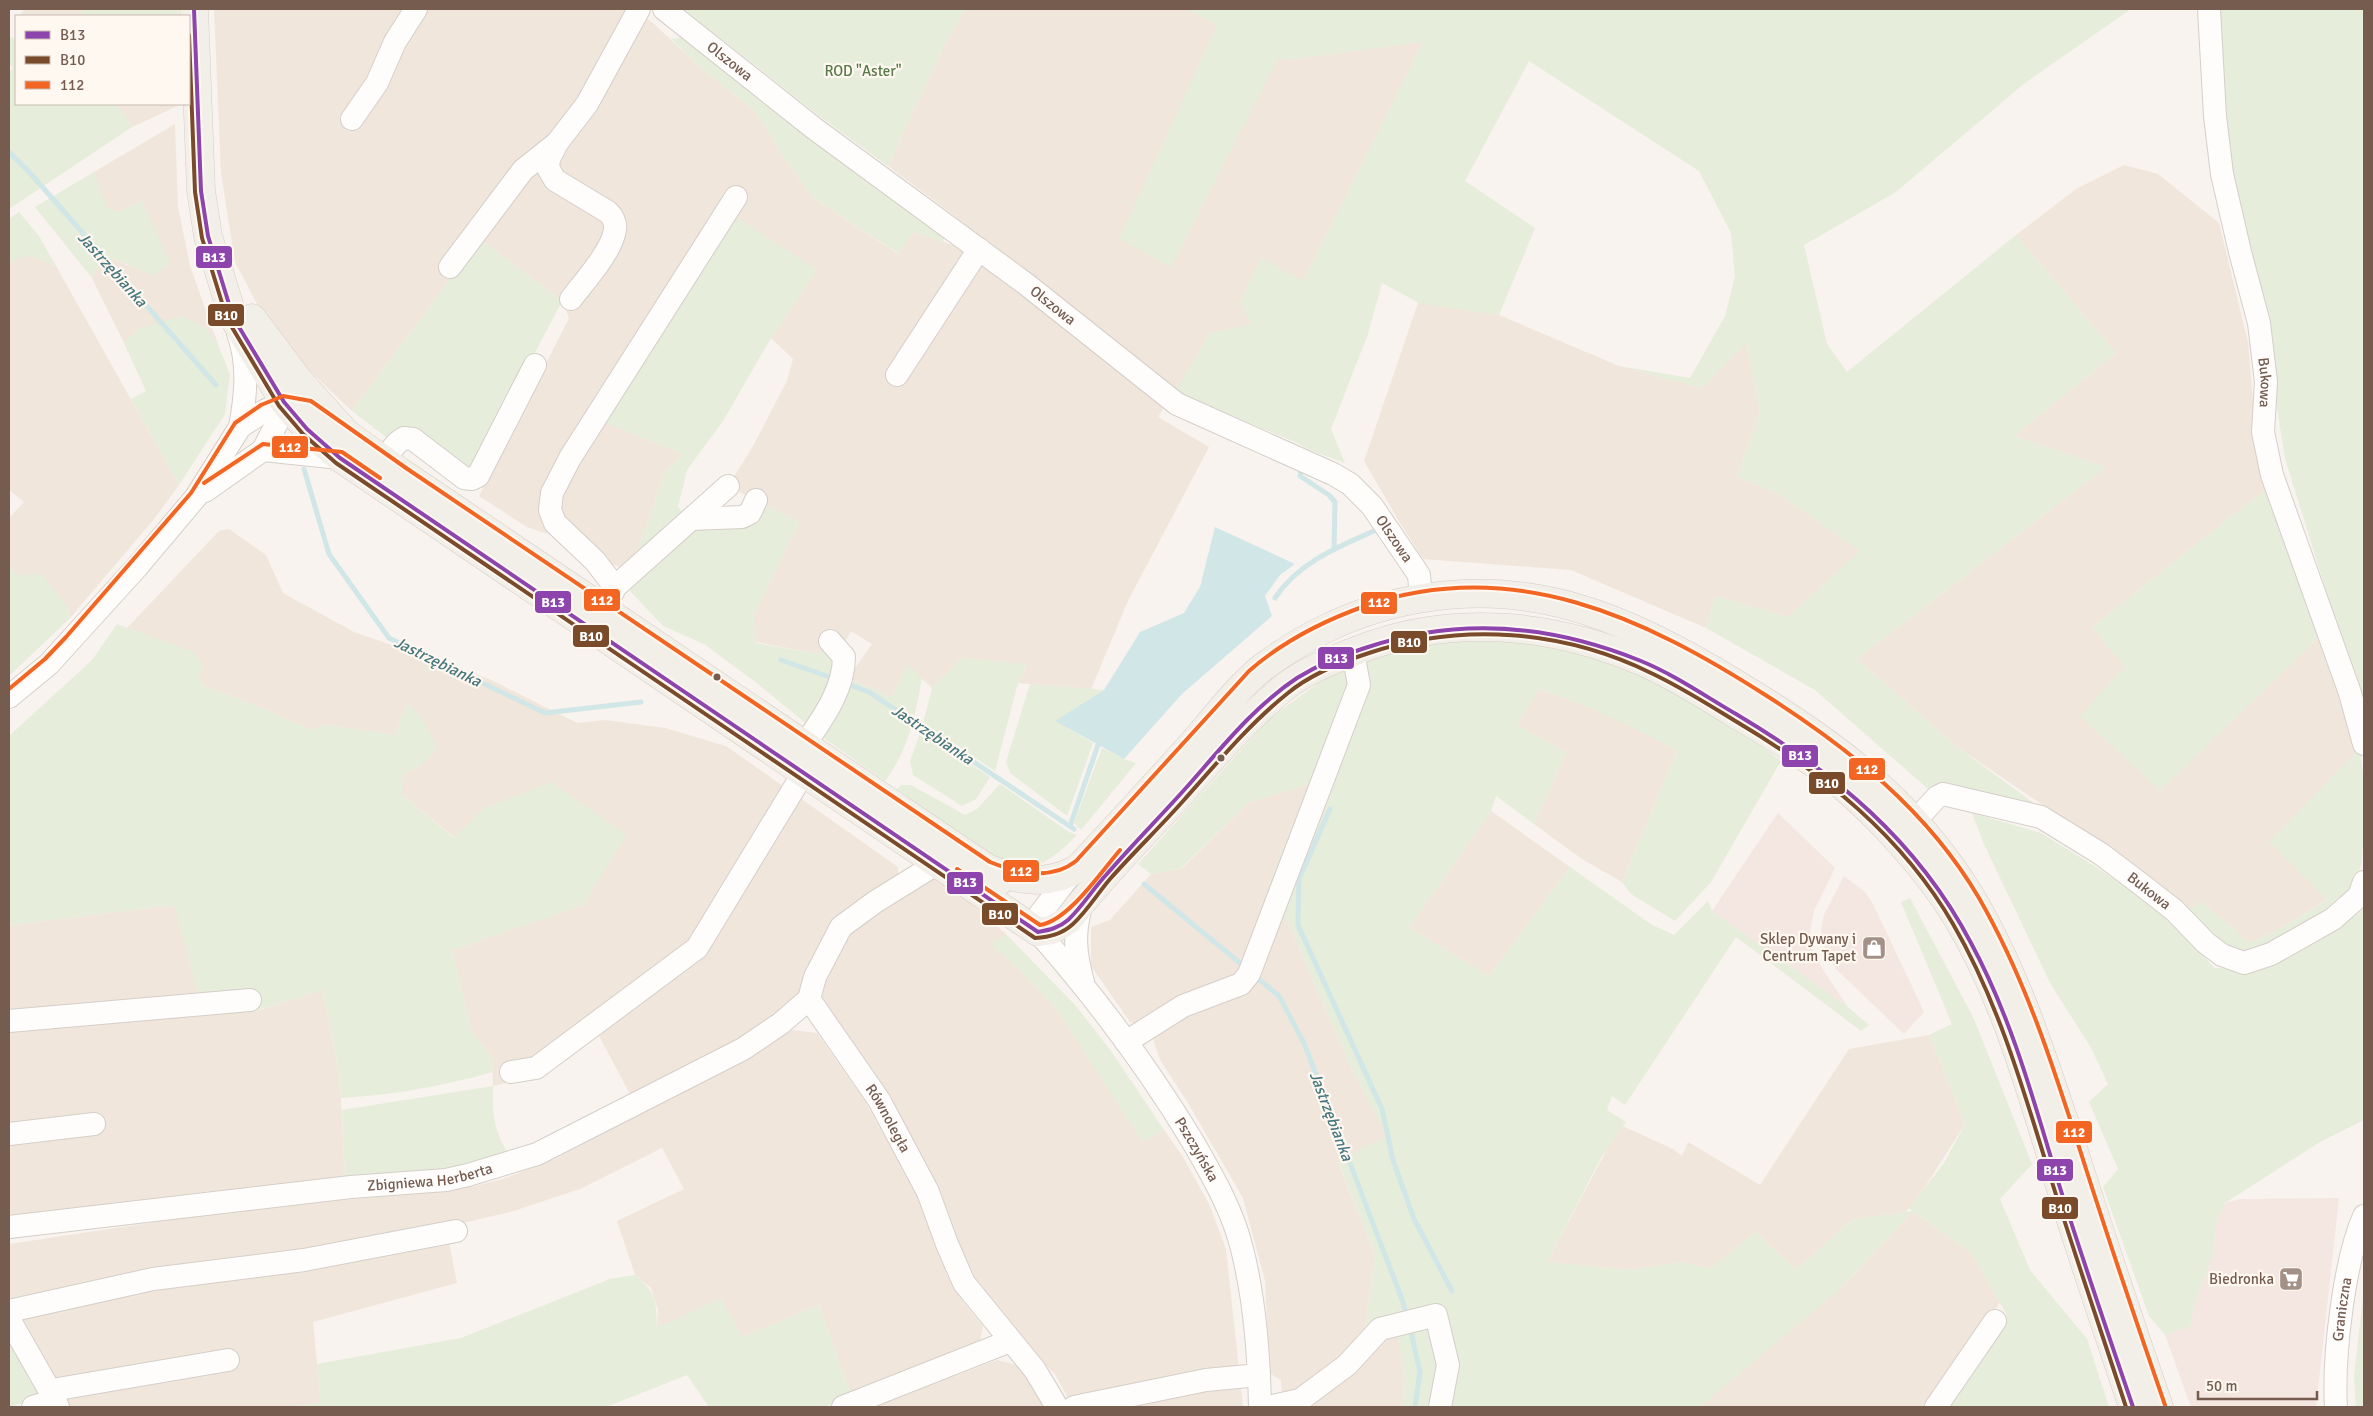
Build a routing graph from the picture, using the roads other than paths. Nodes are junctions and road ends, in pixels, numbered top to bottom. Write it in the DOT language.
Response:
graph roads {
  1 [pos="194,9"];
  2 [pos="416,9"];
  3 [pos="639,9"];
  4 [pos="664,9"];
  5 [pos="2209,9"];
  6 [pos="352,119"];
  7 [pos="557,143"];
  8 [pos="736,198"];
  9 [pos="980,249"];
  10 [pos="450,266"];
  11 [pos="220,276"];
  12 [pos="572,299"];
  13 [pos="233,317"];
  14 [pos="283,361"];
  15 [pos="535,365"];
  16 [pos="898,375"];
  17 [pos="284,402"];
  18 [pos="240,427"];
  19 [pos="344,446"];
  20 [pos="263,450"];
  21 [pos="382,460"];
  22 [pos="728,486"];
  23 [pos="196,497"];
  24 [pos="756,500"];
  25 [pos="692,519"];
  26 [pos="610,598"];
  27 [pos="1421,598"];
  28 [pos="830,641"];
  29 [pos="1352,652"];
  30 [pos="9,697"];
  31 [pos="805,744"];
  32 [pos="2364,744"];
  33 [pos="804,772"];
  34 [pos="1915,821"];
  35 [pos="934,860"];
  36 [pos="988,868"];
  37 [pos="1074,870"];
  38 [pos="2364,882"];
  39 [pos="1082,902"];
  40 [pos="1038,932"];
  41 [pos="1084,988"];
  42 [pos="809,999"];
  43 [pos="250,1000"];
  44 [pos="9,1021"];
  45 [pos="1126,1042"];
  46 [pos="511,1072"];
  47 [pos="94,1124"];
  48 [pos="9,1134"];
  49 [pos="2364,1216"];
  50 [pos="9,1227"];
  51 [pos="456,1231"];
  52 [pos="9,1311"];
  53 [pos="9,1319"];
  54 [pos="1995,1321"];
  55 [pos="1010,1341"];
  56 [pos="228,1360"];
  57 [pos="1259,1375"];
  58 [pos="55,1399"];
  59 [pos="34,1407"];
  60 [pos="843,1407"];
  61 [pos="1057,1407"];
  62 [pos="1074,1407"];
  63 [pos="1260,1407"];
  64 [pos="1268,1407"];
  65 [pos="1440,1407"];
  66 [pos="1936,1407"];
  67 [pos="2133,1407"];
  68 [pos="2159,1407"];
  69 [pos="2336,1407"];
  1 -- 11 [label="main road, Pszczyńska"];
  2 -- 6 [label="street"];
  3 -- 7 [label="street"];
  4 -- 9 [label="street, Olszowa"];
  5 -- 32 [label="street, Bukowa"];
  7 -- 10 [label="street"];
  7 -- 12 [label="street"];
  8 -- 26 [label="street"];
  9 -- 16 [label="street"];
  9 -- 27 [label="street, Olszowa"];
  11 -- 13 [label="main road, Pszczyńska"];
  11 -- 14 [label="main road, Pszczyńska"];
  13 -- 17 [label="main road, Pszczyńska"];
  13 -- 18 [label="street"];
  14 -- 17 [label="street"];
  14 -- 19 [label="main road, Pszczyńska"];
  15 -- 21 [label="street"];
  17 -- 18 [label="street"];
  17 -- 19 [label="main road, Pszczyńska"];
  17 -- 20 [label="street"];
  18 -- 23 [label="street"];
  19 -- 20 [label="street"];
  19 -- 21 [label="main road, Pszczyńska"];
  19 -- 33 [label="main road, Pszczyńska"];
  20 -- 23 [label="street"];
  21 -- 26 [label="main road, Pszczyńska"];
  22 -- 25 [label="street"];
  23 -- 30 [label="street"];
  24 -- 25 [label="street"];
  25 -- 26 [label="street"];
  26 -- 31 [label="main road, Pszczyńska"];
  27 -- 34 [label="main road"];
  27 -- 37 [label="main road"];
  28 -- 31 [label="street"];
  29 -- 39 [label="main road"];
  29 -- 45 [label="street"];
  29 -- 67 [label="main road"];
  31 -- 36 [label="main road, Pszczyńska"];
  33 -- 35 [label="main road, Pszczyńska"];
  33 -- 46 [label="street"];
  34 -- 38 [label="street, Bukowa"];
  34 -- 68 [label="main road"];
  35 -- 40 [label="main road, Pszczyńska"];
  35 -- 42 [label="street"];
  36 -- 37 [label="main road"];
  36 -- 40 [label="main road, Pszczyńska"];
  37 -- 40 [label="street"];
  39 -- 40 [label="main road"];
  39 -- 41 [label="street"];
  40 -- 41 [label="street, Pszczyńska"];
  41 -- 45 [label="street, Pszczyńska"];
  42 -- 50 [label="street, Zbigniewa Herberta"];
  42 -- 55 [label="street, Równoległa"];
  43 -- 44 [label="street"];
  45 -- 57 [label="street, Pszczyńska"];
  47 -- 48 [label="street"];
  49 -- 69 [label="street, Graniczna"];
  51 -- 52 [label="street"];
  53 -- 58 [label="street"];
  54 -- 66 [label="street"];
  55 -- 60 [label="street"];
  55 -- 61 [label="street, Równoległa"];
  56 -- 58 [label="street"];
  57 -- 62 [label="street"];
  57 -- 63 [label="street, Pszczyńska"];
  58 -- 59 [label="street"];
  64 -- 65 [label="street"];
}
